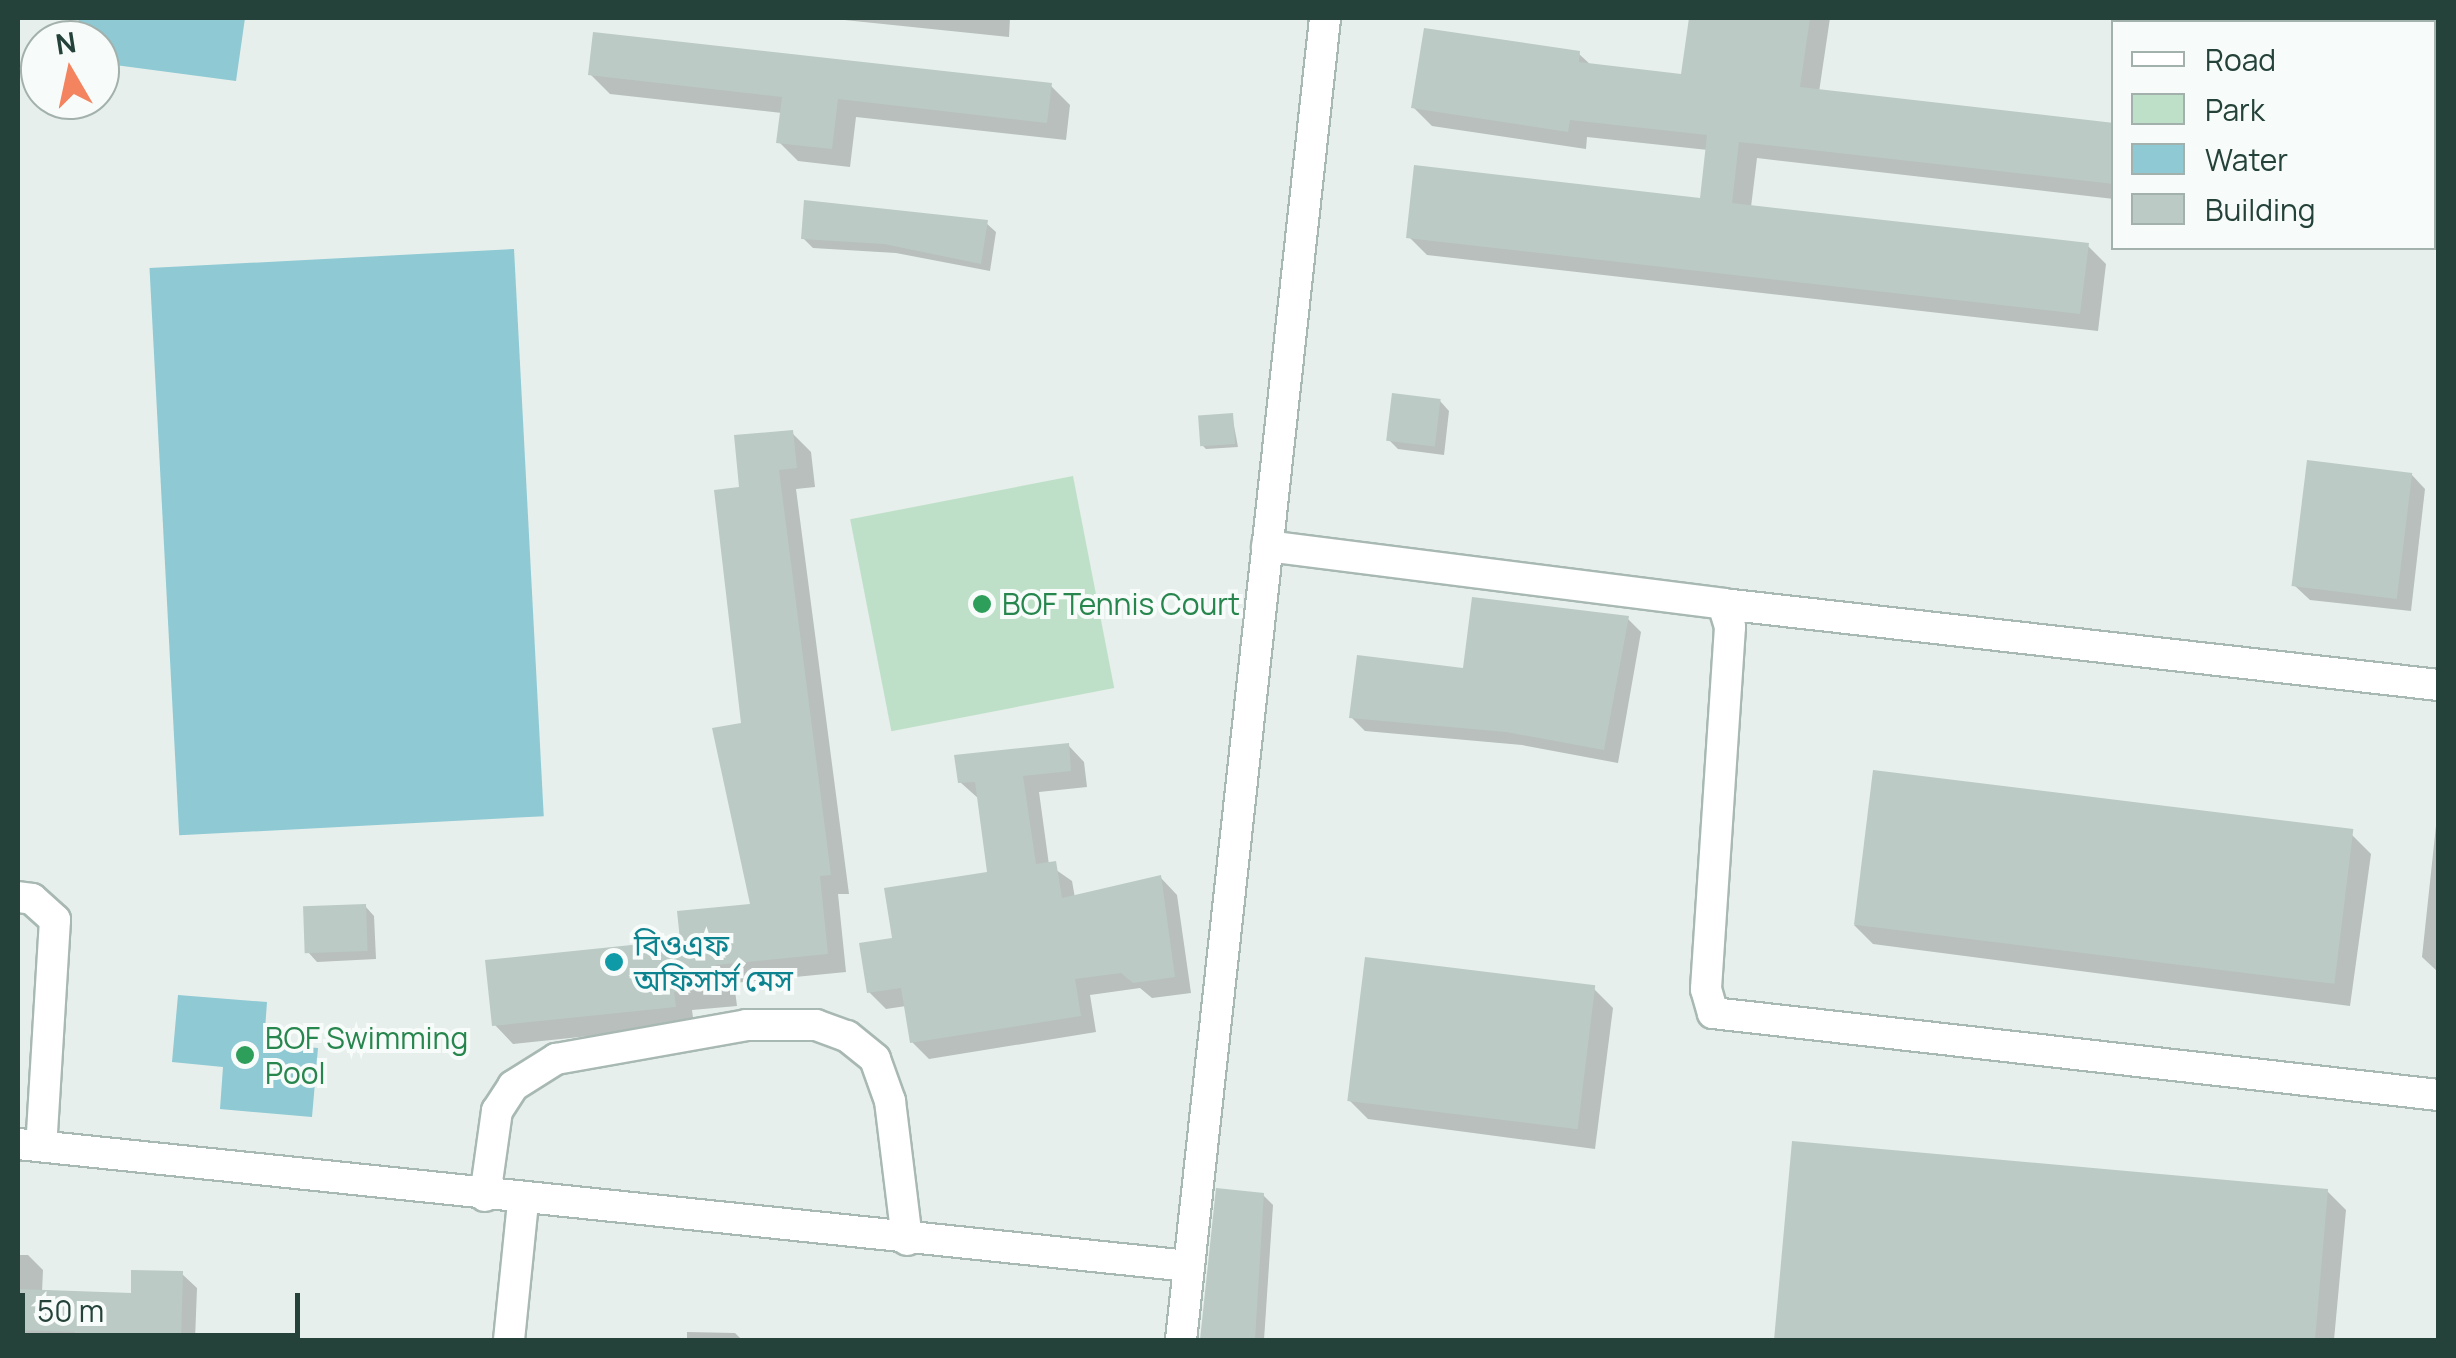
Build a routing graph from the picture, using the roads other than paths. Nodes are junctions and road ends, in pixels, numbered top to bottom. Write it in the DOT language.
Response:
graph roads {
  1 [pos="1325,18"];
  2 [pos="1267,546"];
  3 [pos="1723,604"];
  4 [pos="2438,685"];
  5 [pos="18,896"];
  6 [pos="2438,1096"];
  7 [pos="29,1145"];
  8 [pos="485,1196"];
  9 [pos="523,1202"];
  10 [pos="907,1240"];
  11 [pos="1188,1266"];
  12 [pos="509,1340"];
  13 [pos="1181,1340"];
  1 -- 2 [label="street"];
  2 -- 3 [label="street"];
  2 -- 11 [label="street"];
  3 -- 4 [label="street"];
  3 -- 6 [label="street"];
  5 -- 7 [label="street"];
  7 -- 8 [label="street"];
  8 -- 9 [label="street"];
  8 -- 10 [label="street"];
  9 -- 10 [label="street"];
  9 -- 12 [label="street"];
  10 -- 11 [label="street"];
  11 -- 13 [label="street"];
}
